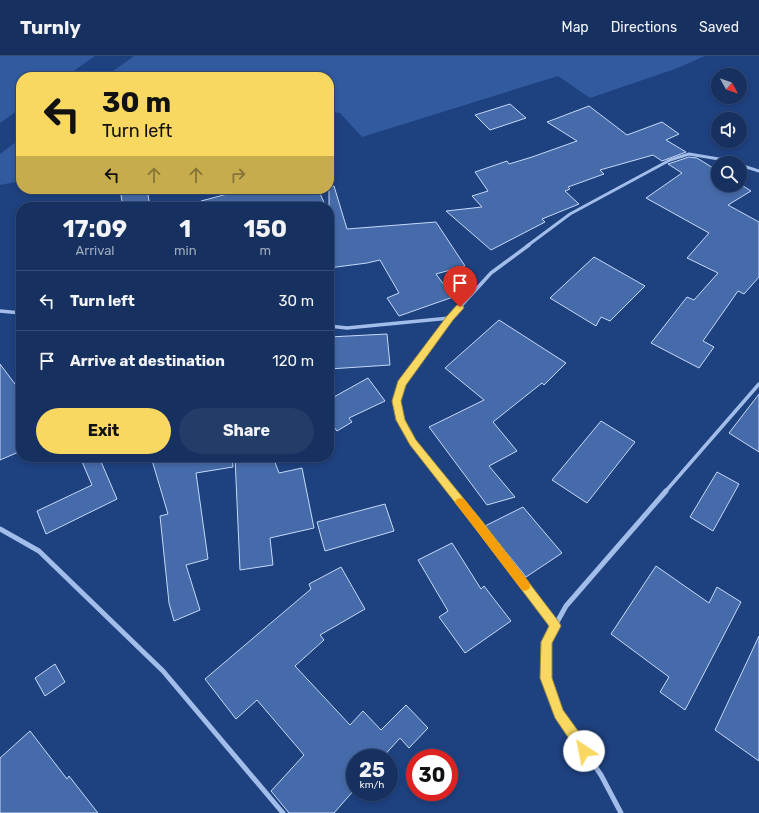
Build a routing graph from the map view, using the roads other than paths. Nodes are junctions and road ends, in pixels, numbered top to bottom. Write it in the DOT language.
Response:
graph roads {
  1 [pos="711,158"];
  2 [pos="747,167"];
  3 [pos="759,171"];
  4 [pos="0,311"];
  5 [pos="16,313"];
  6 [pos="450,318"];
  7 [pos="334,327"];
  8 [pos="759,384"];
  9 [pos="0,529"];
  10 [pos="555,626"];
  11 [pos="283,813"];
  12 [pos="621,813"];
  1 -- 6 [label="street"];
  2 -- 3 [label="street"];
  4 -- 5 [label="street"];
  6 -- 7 [label="street"];
  6 -- 10 [label="street"];
  8 -- 10 [label="street"];
  9 -- 11 [label="street"];
  10 -- 12 [label="street"];
}
